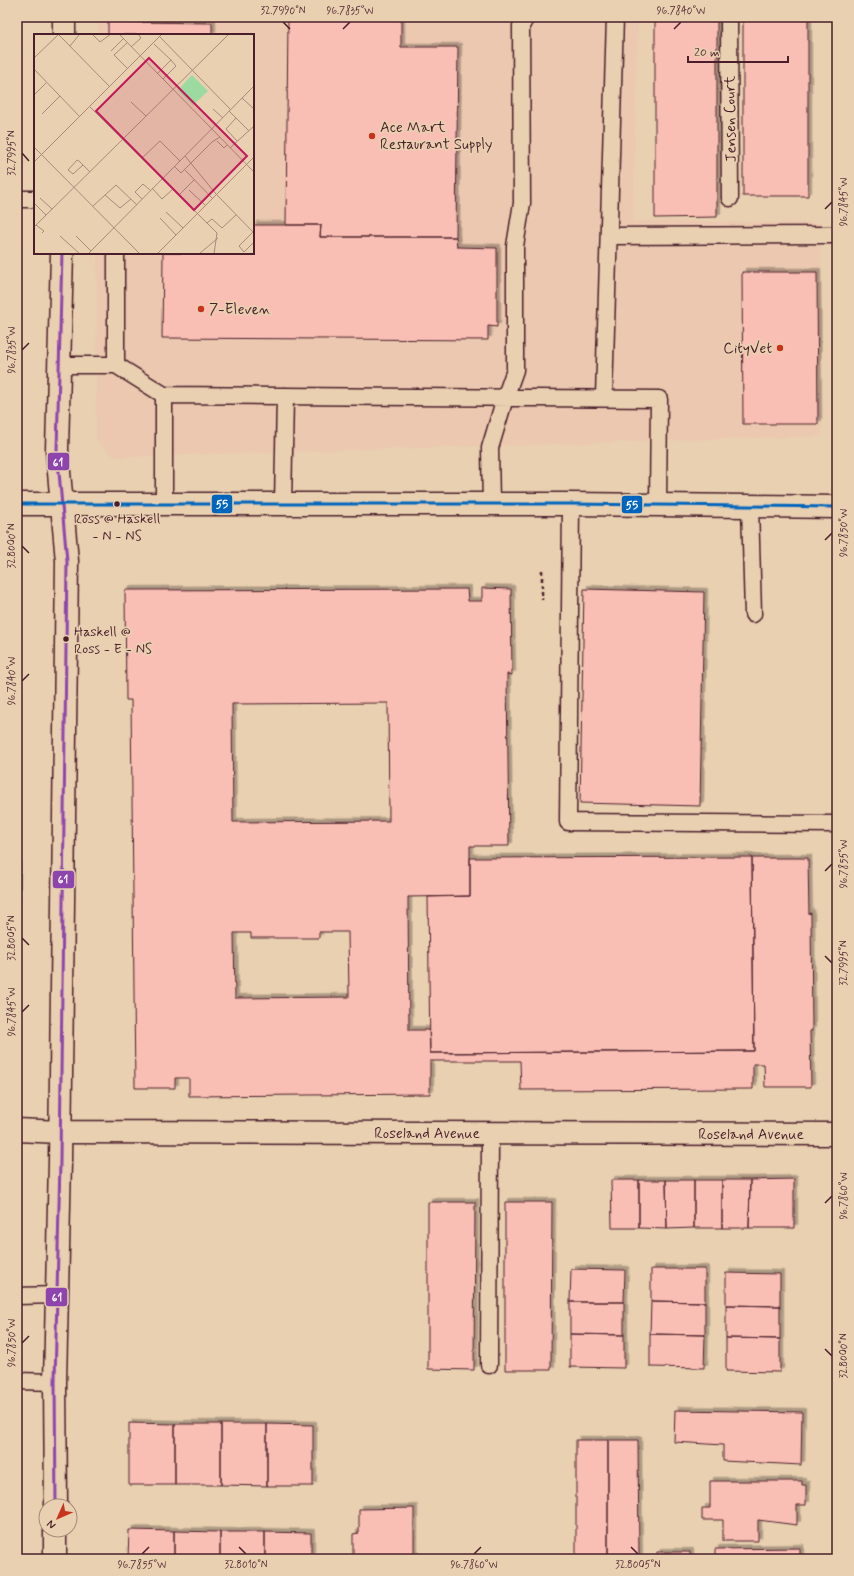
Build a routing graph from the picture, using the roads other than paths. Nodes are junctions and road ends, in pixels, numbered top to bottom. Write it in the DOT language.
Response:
graph roads {
  1 [pos="64,17"];
  2 [pos="526,17"];
  3 [pos="615,17"];
  4 [pos="729,17"];
  5 [pos="64,34"];
  6 [pos="730,198"];
  7 [pos="17,199"];
  8 [pos="34,199"];
  9 [pos="837,235"];
  10 [pos="609,236"];
  11 [pos="62,254"];
  12 [pos="116,254"];
  13 [pos="59,365"];
  14 [pos="116,365"];
  15 [pos="164,395"];
  16 [pos="285,396"];
  17 [pos="604,397"];
  18 [pos="505,398"];
  19 [pos="17,504"];
  20 [pos="63,504"];
  21 [pos="164,504"];
  22 [pos="571,504"];
  23 [pos="283,505"];
  24 [pos="491,505"];
  25 [pos="658,505"];
  26 [pos="750,506"];
  27 [pos="837,507"];
  28 [pos="753,614"];
  29 [pos="837,824"];
  30 [pos="17,1130"];
  31 [pos="60,1132"];
  32 [pos="490,1133"];
  33 [pos="837,1134"];
  34 [pos="57,1295"];
  35 [pos="17,1296"];
  36 [pos="489,1365"];
  37 [pos="17,1381"];
  38 [pos="55,1382"];
  39 [pos="56,1498"];
  40 [pos="55,1538"];
  41 [pos="55,1559"];
  1 -- 5 [label="main road"];
  2 -- 18 [label="lane"];
  3 -- 10 [label="lane"];
  4 -- 6 [label="lane, Jensen Court"];
  7 -- 8 [label="lane"];
  9 -- 10 [label="lane"];
  10 -- 17 [label="lane"];
  11 -- 13 [label="main road"];
  12 -- 14 [label="lane"];
  13 -- 14 [label="lane"];
  13 -- 20 [label="main road"];
  14 -- 15 [label="lane"];
  15 -- 16 [label="lane"];
  15 -- 21 [label="lane"];
  16 -- 18 [label="lane"];
  16 -- 23 [label="lane"];
  17 -- 18 [label="lane"];
  17 -- 25 [label="lane"];
  18 -- 24 [label="lane"];
  19 -- 20 [label="main road"];
  20 -- 21 [label="main road"];
  20 -- 31 [label="main road"];
  21 -- 23 [label="main road"];
  22 -- 24 [label="main road"];
  22 -- 25 [label="main road"];
  22 -- 29 [label="lane"];
  23 -- 24 [label="main road"];
  25 -- 26 [label="main road"];
  26 -- 27 [label="main road"];
  26 -- 28 [label="lane"];
  30 -- 31 [label="main road, Roseland Avenue"];
  31 -- 32 [label="main road, Roseland Avenue"];
  31 -- 34 [label="main road"];
  32 -- 33 [label="main road, Roseland Avenue"];
  32 -- 36 [label="lane"];
  34 -- 35 [label="lane"];
  34 -- 38 [label="main road"];
  37 -- 38 [label="lane"];
  38 -- 39 [label="main road"];
  40 -- 41 [label="main road"];
}
